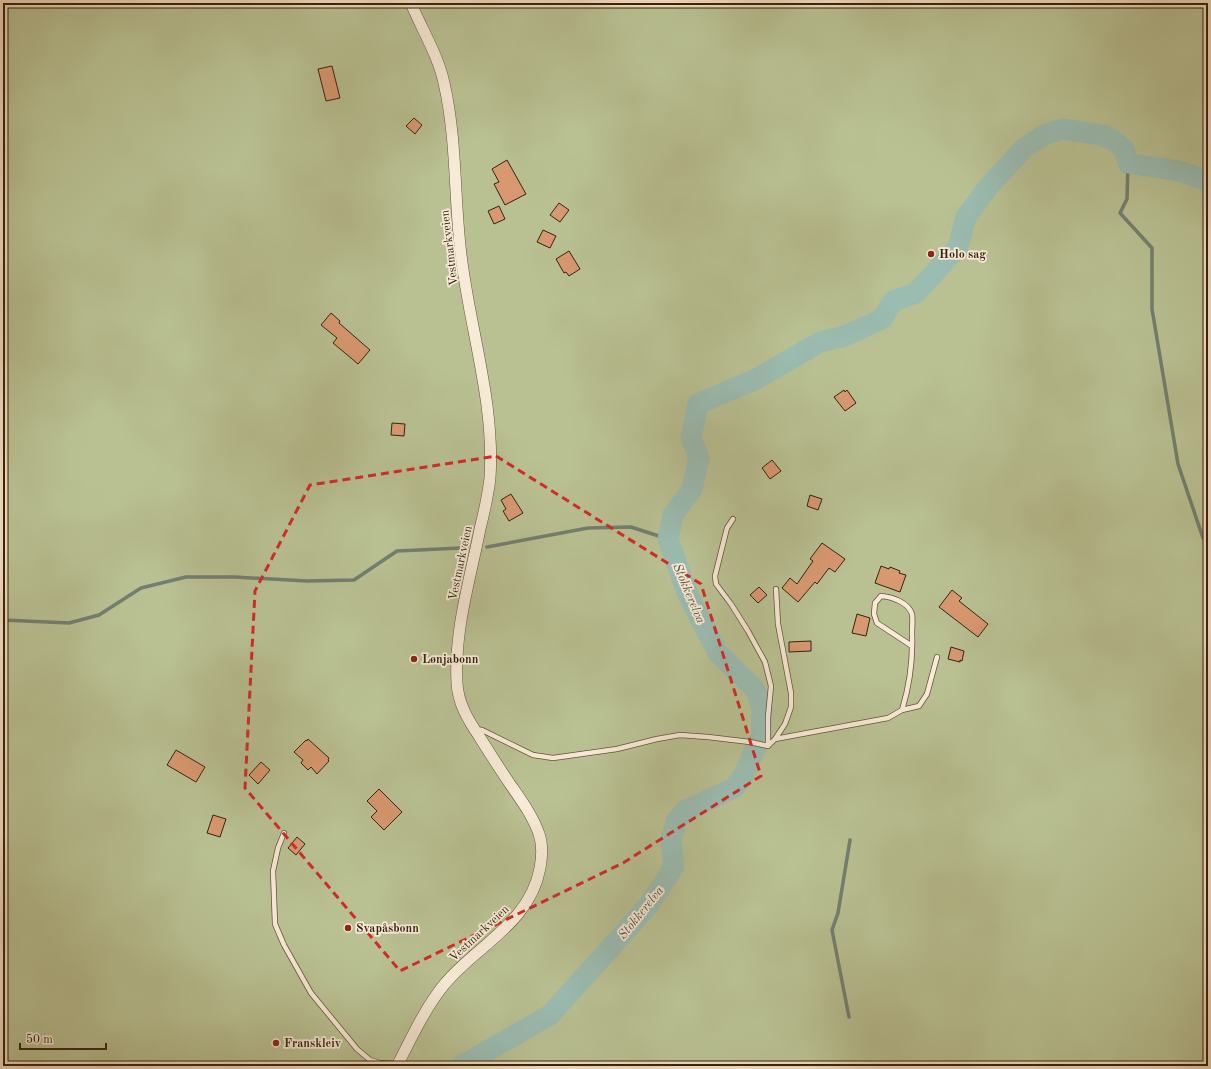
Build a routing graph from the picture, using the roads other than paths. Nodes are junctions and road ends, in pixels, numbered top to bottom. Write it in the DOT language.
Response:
graph roads {
  1 [pos="411,3"];
  2 [pos="733,519"];
  3 [pos="776,589"];
  4 [pos="912,646"];
  5 [pos="936,657"];
  6 [pos="902,710"];
  7 [pos="474,729"];
  8 [pos="775,739"];
  9 [pos="768,746"];
  10 [pos="284,833"];
  11 [pos="397,1065"];
  1 -- 7 [label="street, Vestmarkveien"];
  2 -- 9 [label="lane"];
  3 -- 8 [label="lane"];
  4 -- 4 [label="lane"];
  4 -- 6 [label="lane"];
  5 -- 6 [label="lane"];
  6 -- 8 [label="lane"];
  7 -- 9 [label="lane"];
  7 -- 11 [label="street, Vestmarkveien"];
  8 -- 9 [label="lane"];
  10 -- 11 [label="lane"];
}
